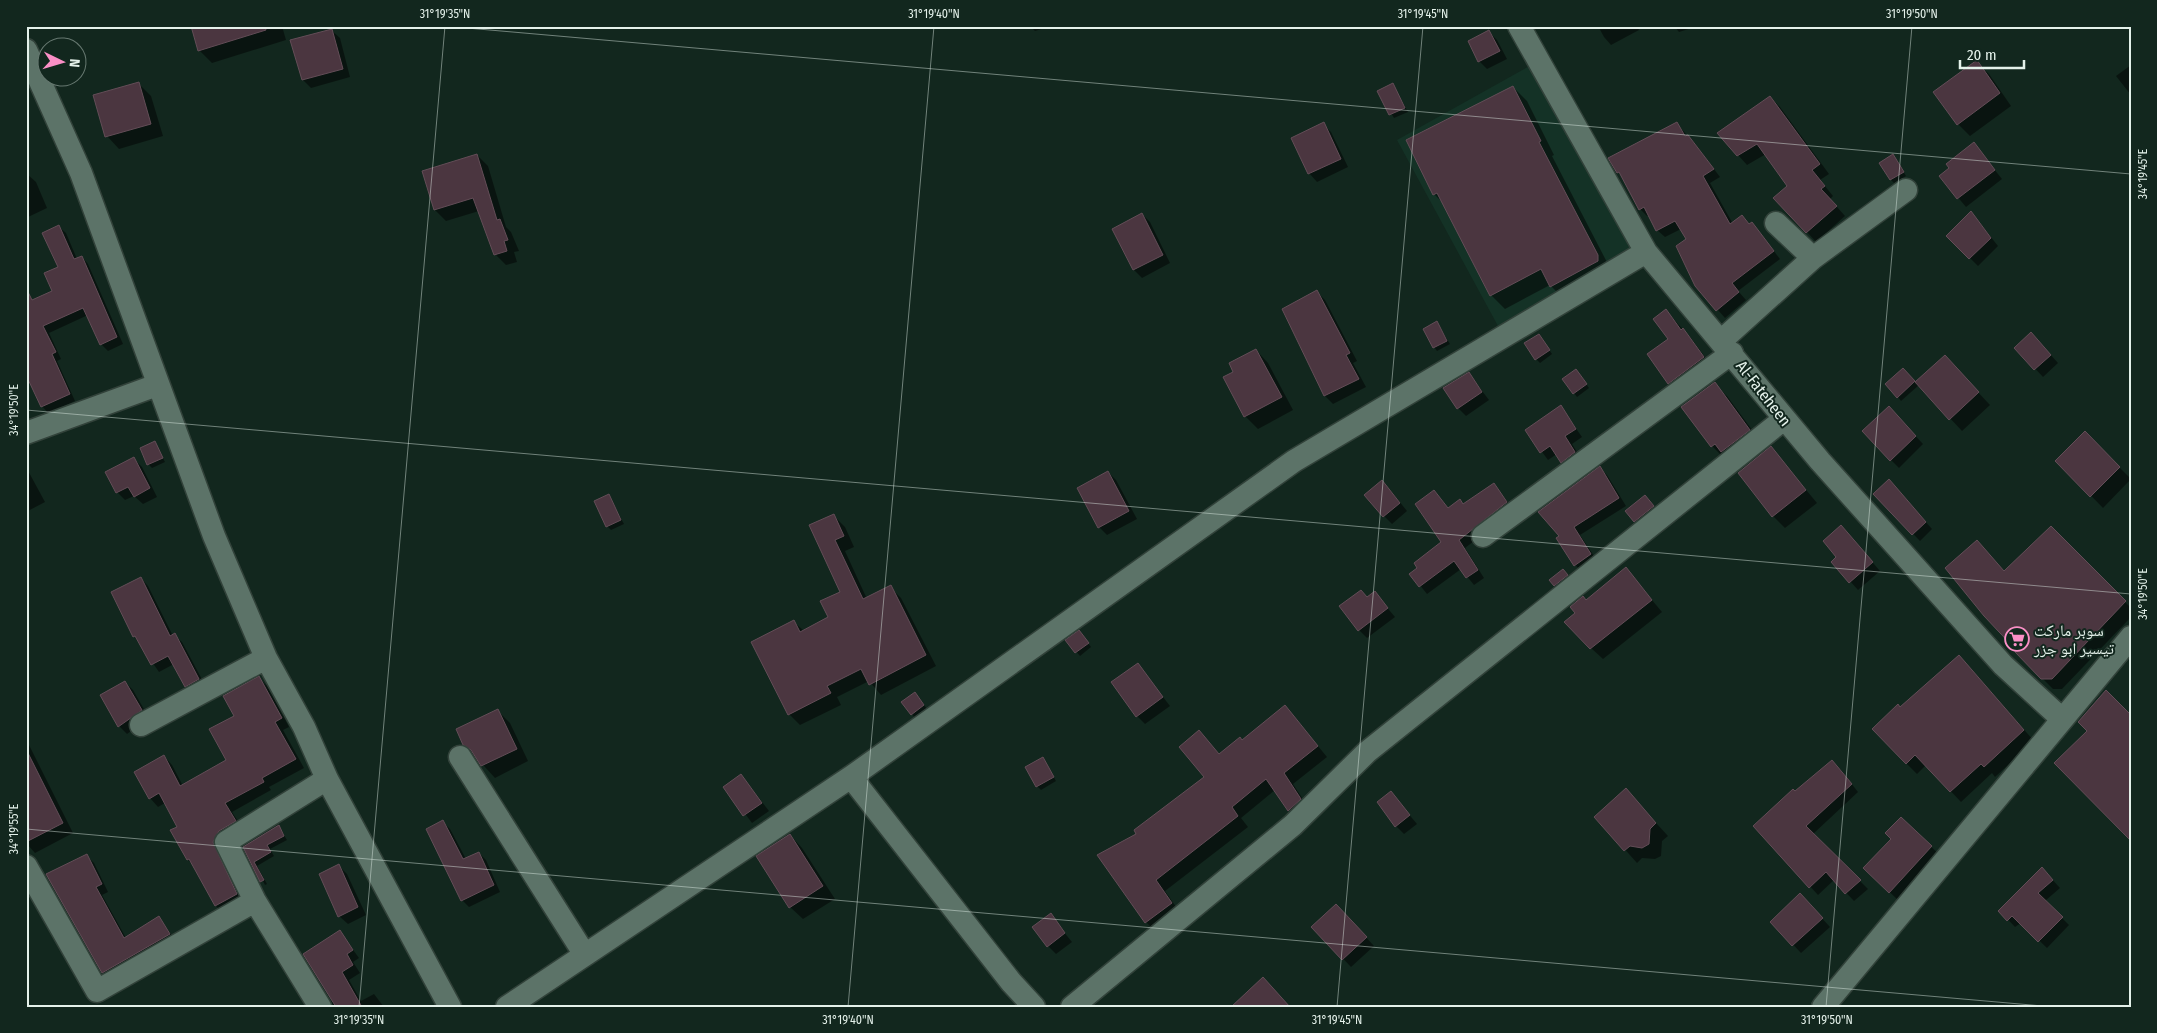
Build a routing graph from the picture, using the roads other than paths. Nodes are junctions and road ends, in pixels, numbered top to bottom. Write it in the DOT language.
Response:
graph roads {
  1 [pos="1520,26"];
  2 [pos="26,50"];
  3 [pos="1906,190"];
  4 [pos="1776,223"];
  5 [pos="1646,252"];
  6 [pos="1813,258"];
  7 [pos="1727,347"];
  8 [pos="157,385"];
  9 [pos="1784,419"];
  10 [pos="26,433"];
  11 [pos="1483,536"];
  12 [pos="2131,637"];
  13 [pos="266,658"];
  14 [pos="2062,719"];
  15 [pos="141,725"];
  16 [pos="460,757"];
  17 [pos="851,777"];
  18 [pos="327,779"];
  19 [pos="26,866"];
  20 [pos="255,901"];
  21 [pos="585,955"];
  22 [pos="320,1007"];
  23 [pos="450,1007"];
  24 [pos="507,1007"];
  25 [pos="1034,1007"];
  26 [pos="1072,1007"];
  27 [pos="1823,1007"];
  1 -- 5 [label="street, Al-Fateheen"];
  2 -- 8 [label="street"];
  3 -- 6 [label="street"];
  4 -- 6 [label="street"];
  5 -- 7 [label="street, Al-Fateheen"];
  5 -- 17 [label="street"];
  6 -- 7 [label="street"];
  7 -- 9 [label="street, Al-Fateheen"];
  7 -- 11 [label="street"];
  8 -- 10 [label="street"];
  8 -- 13 [label="street"];
  9 -- 14 [label="street, Al-Fateheen"];
  9 -- 26 [label="street"];
  12 -- 14 [label="street"];
  13 -- 15 [label="street"];
  13 -- 18 [label="street"];
  14 -- 27 [label="street"];
  16 -- 21 [label="street"];
  17 -- 21 [label="street"];
  17 -- 25 [label="street"];
  18 -- 20 [label="street"];
  18 -- 23 [label="street"];
  19 -- 20 [label="street"];
  20 -- 22 [label="street"];
  21 -- 24 [label="street"];
}
